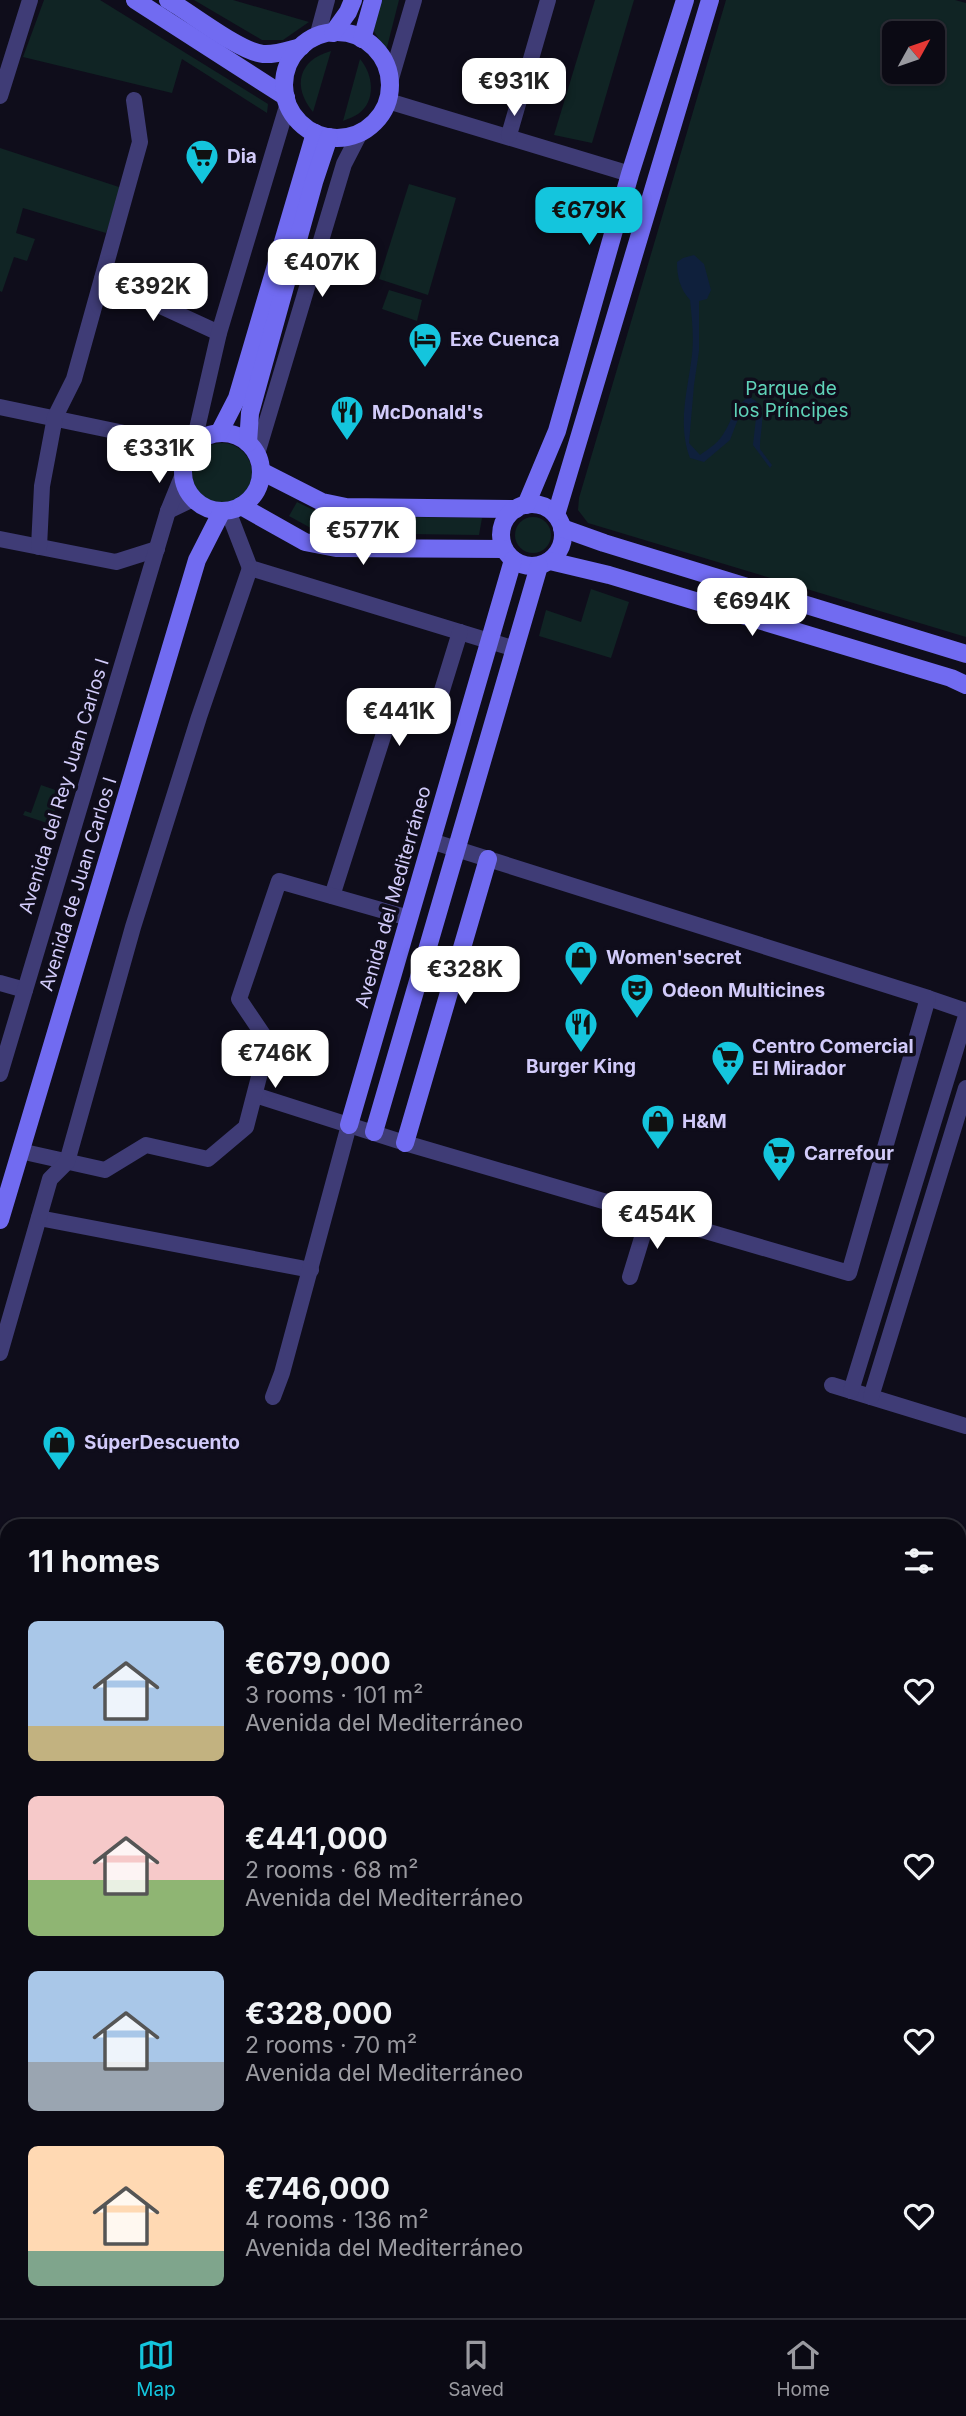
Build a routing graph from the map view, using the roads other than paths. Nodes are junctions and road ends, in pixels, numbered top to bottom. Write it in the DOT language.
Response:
graph roads {
  1 [pos="30,0"];
  2 [pos="135,0"];
  3 [pos="169,0"];
  4 [pos="327,0"];
  5 [pos="352,0"];
  6 [pos="373,0"];
  7 [pos="414,0"];
  8 [pos="548,0"];
  9 [pos="685,0"];
  10 [pos="710,0"];
  11 [pos="325,35"];
  12 [pos="362,39"];
  13 [pos="301,47"];
  14 [pos="390,82"];
  15 [pos="0,96"];
  16 [pos="134,100"];
  17 [pos="287,100"];
  18 [pos="387,101"];
  19 [pos="360,133"];
  20 [pos="322,135"];
  21 [pos="509,135"];
  22 [pos="630,174"];
  23 [pos="102,279"];
  24 [pos="219,334"];
  25 [pos="0,407"];
  26 [pos="55,417"];
  27 [pos="219,433"];
  28 [pos="255,456"];
  29 [pos="187,460"];
  30 [pos="197,502"];
  31 [pos="521,507"];
  32 [pos="168,510"];
  33 [pos="230,510"];
  34 [pos="559,522"];
  35 [pos="0,539"];
  36 [pos="39,547"];
  37 [pos="157,549"];
  38 [pos="509,554"];
  39 [pos="197,560"];
  40 [pos="544,563"];
  41 [pos="250,568"];
  42 [pos="460,632"];
  43 [pos="489,641"];
  44 [pos="515,649"];
  45 [pos="966,654"];
  46 [pos="966,685"];
  47 [pos="431,841"];
  48 [pos="455,849"];
  49 [pos="488,859"];
  50 [pos="332,896"];
  51 [pos="409,918"];
  52 [pos="0,983"];
  53 [pos="25,990"];
  54 [pos="928,998"];
  55 [pos="966,1014"];
  56 [pos="0,1074"];
  57 [pos="966,1088"];
  58 [pos="255,1095"];
  59 [pos="349,1125"];
  60 [pos="374,1132"];
  61 [pos="405,1143"];
  62 [pos="20,1151"];
  63 [pos="67,1161"];
  64 [pos="649,1215"];
  65 [pos="38,1218"];
  66 [pos="0,1220"];
  67 [pos="311,1270"];
  68 [pos="630,1277"];
  69 [pos="0,1353"];
  70 [pos="832,1385"];
  71 [pos="851,1391"];
  72 [pos="273,1397"];
  73 [pos="872,1397"];
  74 [pos="966,1426"];
  1 -- 15 [label="street"];
  2 -- 17 [label="street"];
  3 -- 13 [label="street"];
  4 -- 11 [label="street"];
  5 -- 11 [label="street"];
  6 -- 12 [label="street"];
  7 -- 14 [label="street"];
  8 -- 21 [label="street"];
  9 -- 22 [label="street"];
  10 -- 34 [label="street"];
  11 -- 12 [label="street"];
  11 -- 13 [label="street"];
  12 -- 14 [label="street"];
  13 -- 17 [label="street"];
  14 -- 18 [label="street"];
  16 -- 23 [label="street"];
  17 -- 20 [label="street"];
  17 -- 24 [label="street, Avenida del Rey Juan Carlos I"];
  18 -- 19 [label="street"];
  18 -- 21 [label="street"];
  19 -- 20 [label="street"];
  19 -- 28 [label="street"];
  20 -- 27 [label="street"];
  20 -- 28 [label="street"];
  21 -- 22 [label="street"];
  22 -- 31 [label="street"];
  23 -- 24 [label="street"];
  23 -- 26 [label="street"];
  24 -- 29 [label="street, Avenida del Rey Juan Carlos I"];
  25 -- 26 [label="street"];
  26 -- 29 [label="street"];
  26 -- 36 [label="street"];
  27 -- 28 [label="street"];
  27 -- 29 [label="street"];
  28 -- 31 [label="street"];
  28 -- 33 [label="street"];
  29 -- 30 [label="street"];
  29 -- 32 [label="street, Avenida del Rey Juan Carlos I"];
  30 -- 32 [label="street"];
  30 -- 33 [label="street"];
  30 -- 39 [label="street"];
  31 -- 34 [label="street"];
  31 -- 38 [label="street"];
  32 -- 37 [label="street, Avenida del Rey Juan Carlos I"];
  33 -- 38 [label="street"];
  33 -- 39 [label="street"];
  33 -- 41 [label="street"];
  34 -- 40 [label="street"];
  34 -- 45 [label="street"];
  35 -- 36 [label="street"];
  36 -- 37 [label="street"];
  37 -- 53 [label="street, Avenida del Rey Juan Carlos I"];
  38 -- 40 [label="street"];
  38 -- 43 [label="street, Avenida del Mediterráneo"];
  39 -- 62 [label="street, Avenida de Juan Carlos I"];
  40 -- 44 [label="street"];
  40 -- 46 [label="street"];
  41 -- 42 [label="street"];
  41 -- 63 [label="street"];
  42 -- 43 [label="street"];
  42 -- 50 [label="street"];
  43 -- 44 [label="street"];
  43 -- 47 [label="street, Avenida del Mediterráneo"];
  44 -- 48 [label="street"];
  47 -- 48 [label="street"];
  47 -- 51 [label="street, Avenida del Mediterráneo"];
  48 -- 49 [label="street"];
  48 -- 60 [label="street"];
  49 -- 54 [label="street"];
  49 -- 61 [label="street"];
  50 -- 51 [label="street"];
  50 -- 58 [label="street"];
  51 -- 59 [label="street, Avenida del Mediterráneo"];
  52 -- 53 [label="street"];
  53 -- 56 [label="street, Avenida del Rey Juan Carlos I"];
  54 -- 55 [label="street"];
  54 -- 64 [label="street"];
  55 -- 71 [label="street"];
  57 -- 73 [label="street"];
  58 -- 59 [label="street"];
  58 -- 63 [label="street"];
  59 -- 60 [label="street"];
  59 -- 67 [label="street"];
  60 -- 61 [label="street"];
  61 -- 64 [label="street"];
  62 -- 63 [label="street"];
  62 -- 66 [label="street, Avenida de Juan Carlos I"];
  63 -- 65 [label="street"];
  64 -- 68 [label="street"];
  65 -- 67 [label="street"];
  65 -- 69 [label="street"];
  67 -- 72 [label="street"];
  70 -- 71 [label="street"];
  71 -- 73 [label="street"];
  73 -- 74 [label="street"];
}
